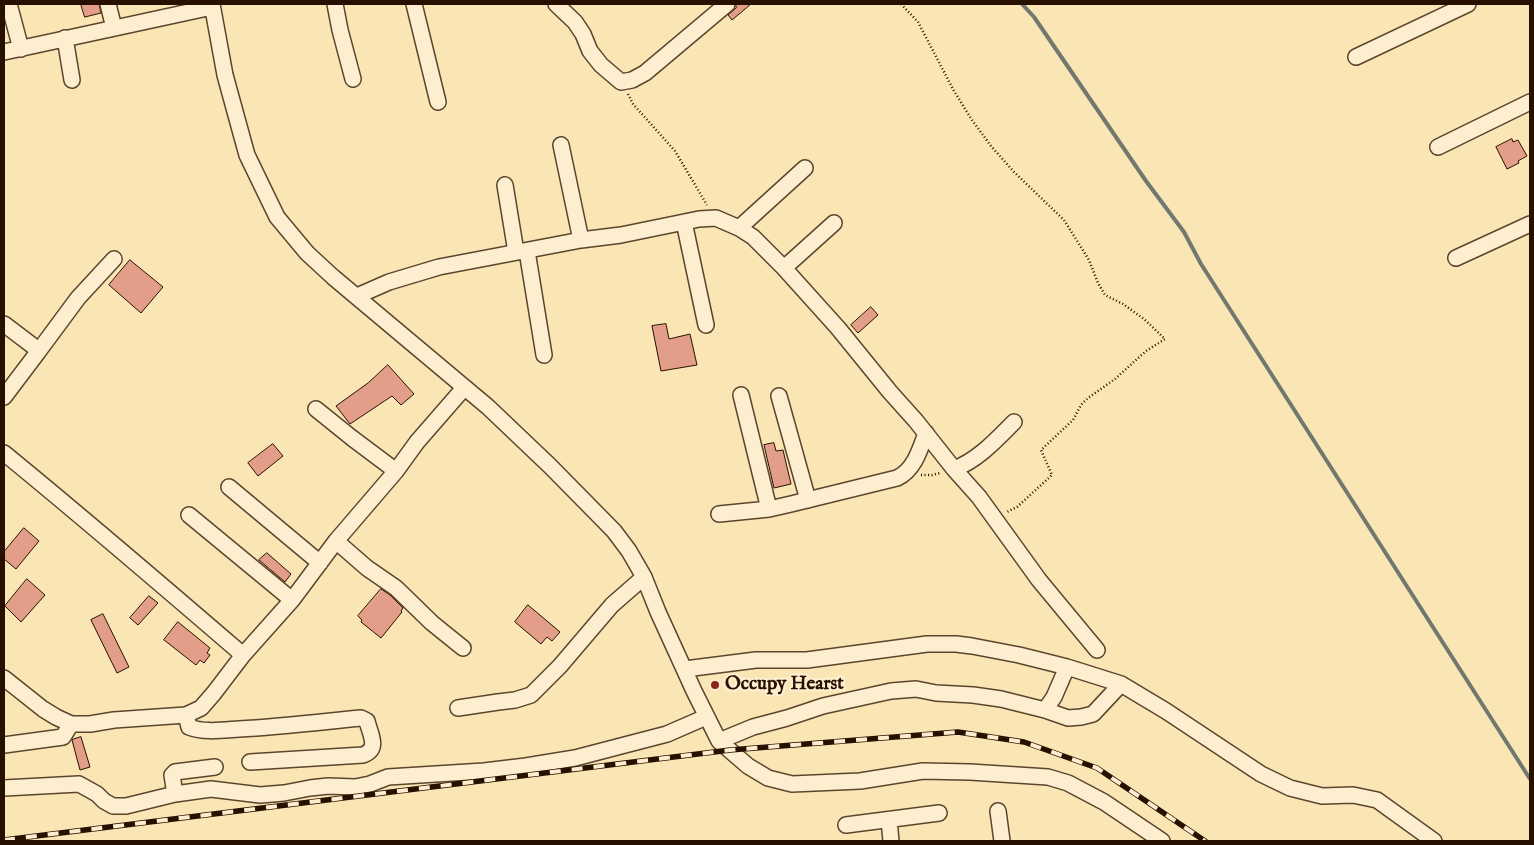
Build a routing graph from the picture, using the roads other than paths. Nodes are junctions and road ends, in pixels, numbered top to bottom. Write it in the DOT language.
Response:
graph roads {
  1 [pos="9,4"];
  2 [pos="108,4"];
  3 [pos="336,4"];
  4 [pos="414,4"];
  5 [pos="556,4"];
  6 [pos="727,4"];
  7 [pos="1468,4"];
  8 [pos="212,5"];
  9 [pos="114,28"];
  10 [pos="65,38"];
  11 [pos="21,49"];
  12 [pos="4,52"];
  13 [pos="1356,57"];
  14 [pos="353,79"];
  15 [pos="72,80"];
  16 [pos="438,102"];
  17 [pos="1530,102"];
  18 [pos="561,145"];
  19 [pos="1438,147"];
  20 [pos="805,168"];
  21 [pos="504,184"];
  22 [pos="684,222"];
  23 [pos="834,223"];
  24 [pos="1530,224"];
  25 [pos="739,228"];
  26 [pos="581,240"];
  27 [pos="522,252"];
  28 [pos="1456,258"];
  29 [pos="114,259"];
  30 [pos="784,268"];
  31 [pos="356,296"];
  32 [pos="4,324"];
  33 [pos="706,325"];
  34 [pos="38,352"];
  35 [pos="544,355"];
  36 [pos="464,388"];
  37 [pos="741,395"];
  38 [pos="780,396"];
  39 [pos="4,397"];
  40 [pos="316,409"];
  41 [pos="1014,422"];
  42 [pos="926,433"];
  43 [pos="4,453"];
  44 [pos="954,469"];
  45 [pos="396,471"];
  46 [pos="229,487"];
  47 [pos="808,500"];
  48 [pos="769,509"];
  49 [pos="720,514"];
  50 [pos="189,515"];
  51 [pos="336,541"];
  52 [pos="320,563"];
  53 [pos="644,576"];
  54 [pos="292,600"];
  55 [pos="463,648"];
  56 [pos="1097,650"];
  57 [pos="243,655"];
  58 [pos="1066,667"];
  59 [pos="685,669"];
  60 [pos="4,678"];
  61 [pos="1121,684"];
  62 [pos="458,708"];
  63 [pos="1044,710"];
  64 [pos="186,715"];
  65 [pos="706,717"];
  66 [pos="71,724"];
  67 [pos="719,741"];
  68 [pos="4,745"];
  69 [pos="250,762"];
  70 [pos="215,767"];
  71 [pos="4,788"];
  72 [pos="175,794"];
  73 [pos="998,811"];
  74 [pos="939,813"];
  75 [pos="889,820"];
  76 [pos="846,825"];
  77 [pos="891,841"];
  78 [pos="1002,841"];
  79 [pos="1162,841"];
  80 [pos="1434,841"];
  1 -- 11 [label="street"];
  2 -- 9 [label="street"];
  3 -- 14 [label="street"];
  4 -- 16 [label="street"];
  5 -- 6 [label="street"];
  7 -- 13 [label="street"];
  8 -- 9 [label="street"];
  8 -- 31 [label="street"];
  9 -- 10 [label="street"];
  10 -- 11 [label="street"];
  10 -- 15 [label="street"];
  11 -- 12 [label="street"];
  17 -- 19 [label="street"];
  18 -- 26 [label="street"];
  20 -- 25 [label="street"];
  21 -- 27 [label="street"];
  22 -- 25 [label="street"];
  22 -- 26 [label="street"];
  22 -- 33 [label="street"];
  23 -- 30 [label="street"];
  24 -- 28 [label="street"];
  25 -- 30 [label="street"];
  26 -- 27 [label="street"];
  27 -- 31 [label="street"];
  27 -- 35 [label="street"];
  29 -- 34 [label="street"];
  30 -- 42 [label="street"];
  31 -- 36 [label="street"];
  32 -- 34 [label="street"];
  34 -- 39 [label="street"];
  36 -- 45 [label="street"];
  36 -- 53 [label="street"];
  37 -- 48 [label="street"];
  38 -- 47 [label="street"];
  40 -- 45 [label="street"];
  41 -- 44 [label="street"];
  42 -- 44 [label="street"];
  42 -- 47 [label="street"];
  43 -- 57 [label="street"];
  44 -- 56 [label="street"];
  45 -- 51 [label="street"];
  46 -- 52 [label="street"];
  47 -- 48 [label="street"];
  48 -- 49 [label="street"];
  50 -- 54 [label="street"];
  51 -- 52 [label="street"];
  51 -- 55 [label="street"];
  52 -- 54 [label="street"];
  53 -- 59 [label="street"];
  53 -- 62 [label="street"];
  54 -- 57 [label="street"];
  57 -- 64 [label="street"];
  58 -- 59 [label="street"];
  58 -- 61 [label="street"];
  58 -- 63 [label="street"];
  59 -- 65 [label="street"];
  60 -- 66 [label="street"];
  61 -- 63 [label="street"];
  61 -- 80 [label="street"];
  63 -- 67 [label="street"];
  64 -- 66 [label="street"];
  64 -- 69 [label="street"];
  65 -- 67 [label="street"];
  65 -- 72 [label="street"];
  66 -- 68 [label="street"];
  67 -- 79 [label="street"];
  70 -- 72 [label="street"];
  71 -- 72 [label="street"];
  73 -- 78 [label="street"];
  74 -- 75 [label="street"];
  75 -- 76 [label="street"];
  75 -- 77 [label="street"];
}
